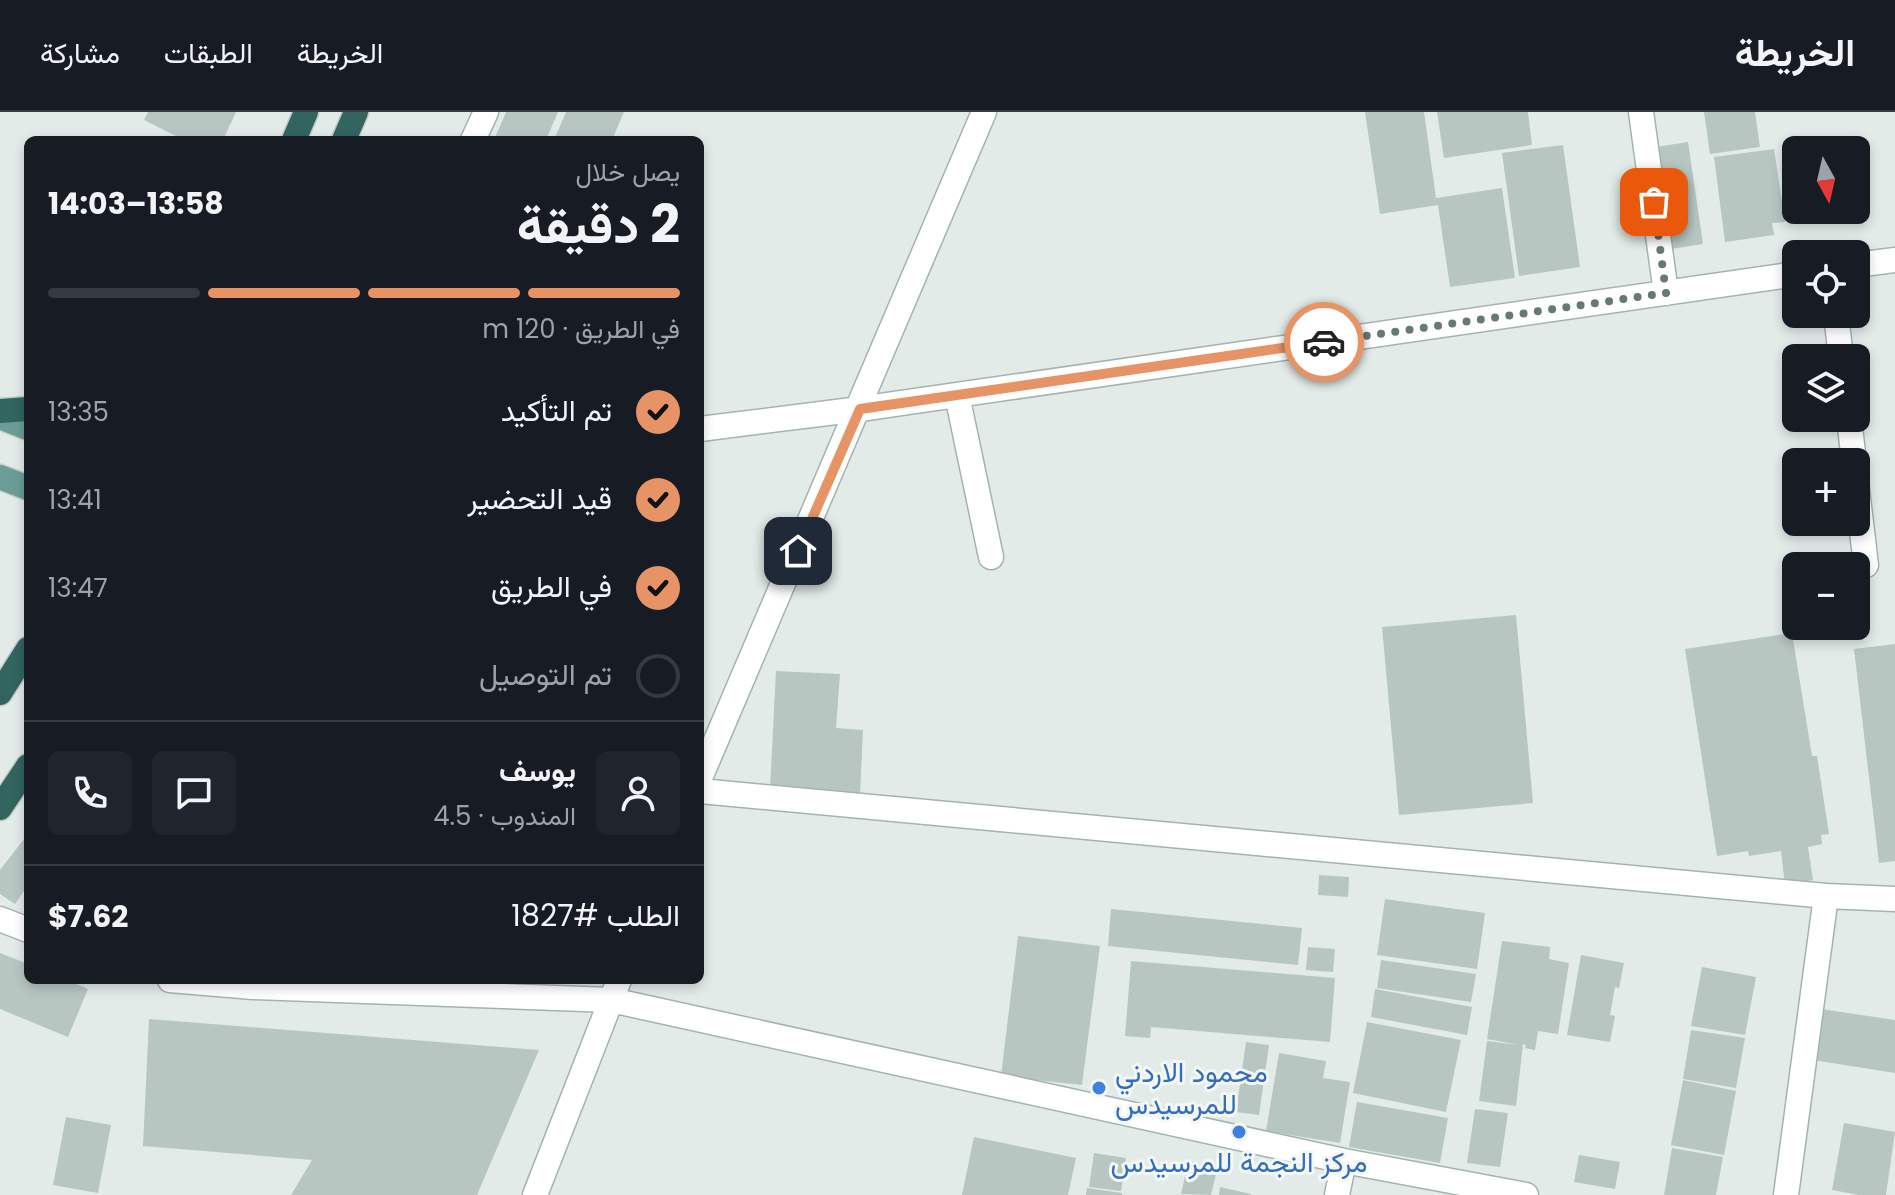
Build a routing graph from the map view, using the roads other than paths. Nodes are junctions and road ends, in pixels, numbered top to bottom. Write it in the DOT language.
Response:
graph roads {
  1 [pos="306,112"];
  2 [pos="356,112"];
  3 [pos="486,112"];
  4 [pos="984,112"];
  5 [pos="1641,112"];
  6 [pos="296,136"];
  7 [pos="346,136"];
  8 [pos="475,136"];
  9 [pos="1895,260"];
  10 [pos="1870,263"];
  11 [pos="1782,276"];
  12 [pos="1666,293"];
  13 [pos="957,395"];
  14 [pos="24,409"];
  15 [pos="860,409"];
  16 [pos="0,411"];
  17 [pos="0,417"];
  18 [pos="24,426"];
  19 [pos="704,428"];
  20 [pos="0,477"];
  21 [pos="24,486"];
  22 [pos="991,557"];
  23 [pos="24,655"];
  24 [pos="0,693"];
  25 [pos="704,769"];
  26 [pos="24,772"];
  27 [pos="704,791"];
  28 [pos="0,808"];
  29 [pos="1826,896"];
  30 [pos="1895,899"];
  31 [pos="0,919"];
  32 [pos="24,928"];
  33 [pos="217,984"];
  34 [pos="615,990"];
  35 [pos="1344,1161"];
  36 [pos="535,1195"];
  37 [pos="1337,1195"];
  38 [pos="1526,1195"];
  39 [pos="1786,1195"];
  1 -- 6 [label="highway"];
  2 -- 7 [label="highway"];
  3 -- 8 [label="street"];
  4 -- 15 [label="street"];
  5 -- 12 [label="street"];
  9 -- 10 [label="street"];
  11 -- 12 [label="street"];
  12 -- 13 [label="street"];
  13 -- 15 [label="street"];
  13 -- 22 [label="street"];
  14 -- 16 [label="highway"];
  15 -- 19 [label="street"];
  15 -- 25 [label="street"];
  17 -- 18 [label="main road"];
  20 -- 21 [label="main road"];
  23 -- 24 [label="highway"];
  26 -- 28 [label="highway"];
  27 -- 29 [label="street"];
  29 -- 30 [label="street"];
  29 -- 39 [label="street"];
  31 -- 32 [label="street"];
  33 -- 34 [label="street"];
  34 -- 35 [label="street"];
  34 -- 36 [label="street"];
  35 -- 37 [label="street"];
  35 -- 38 [label="street"];
}
